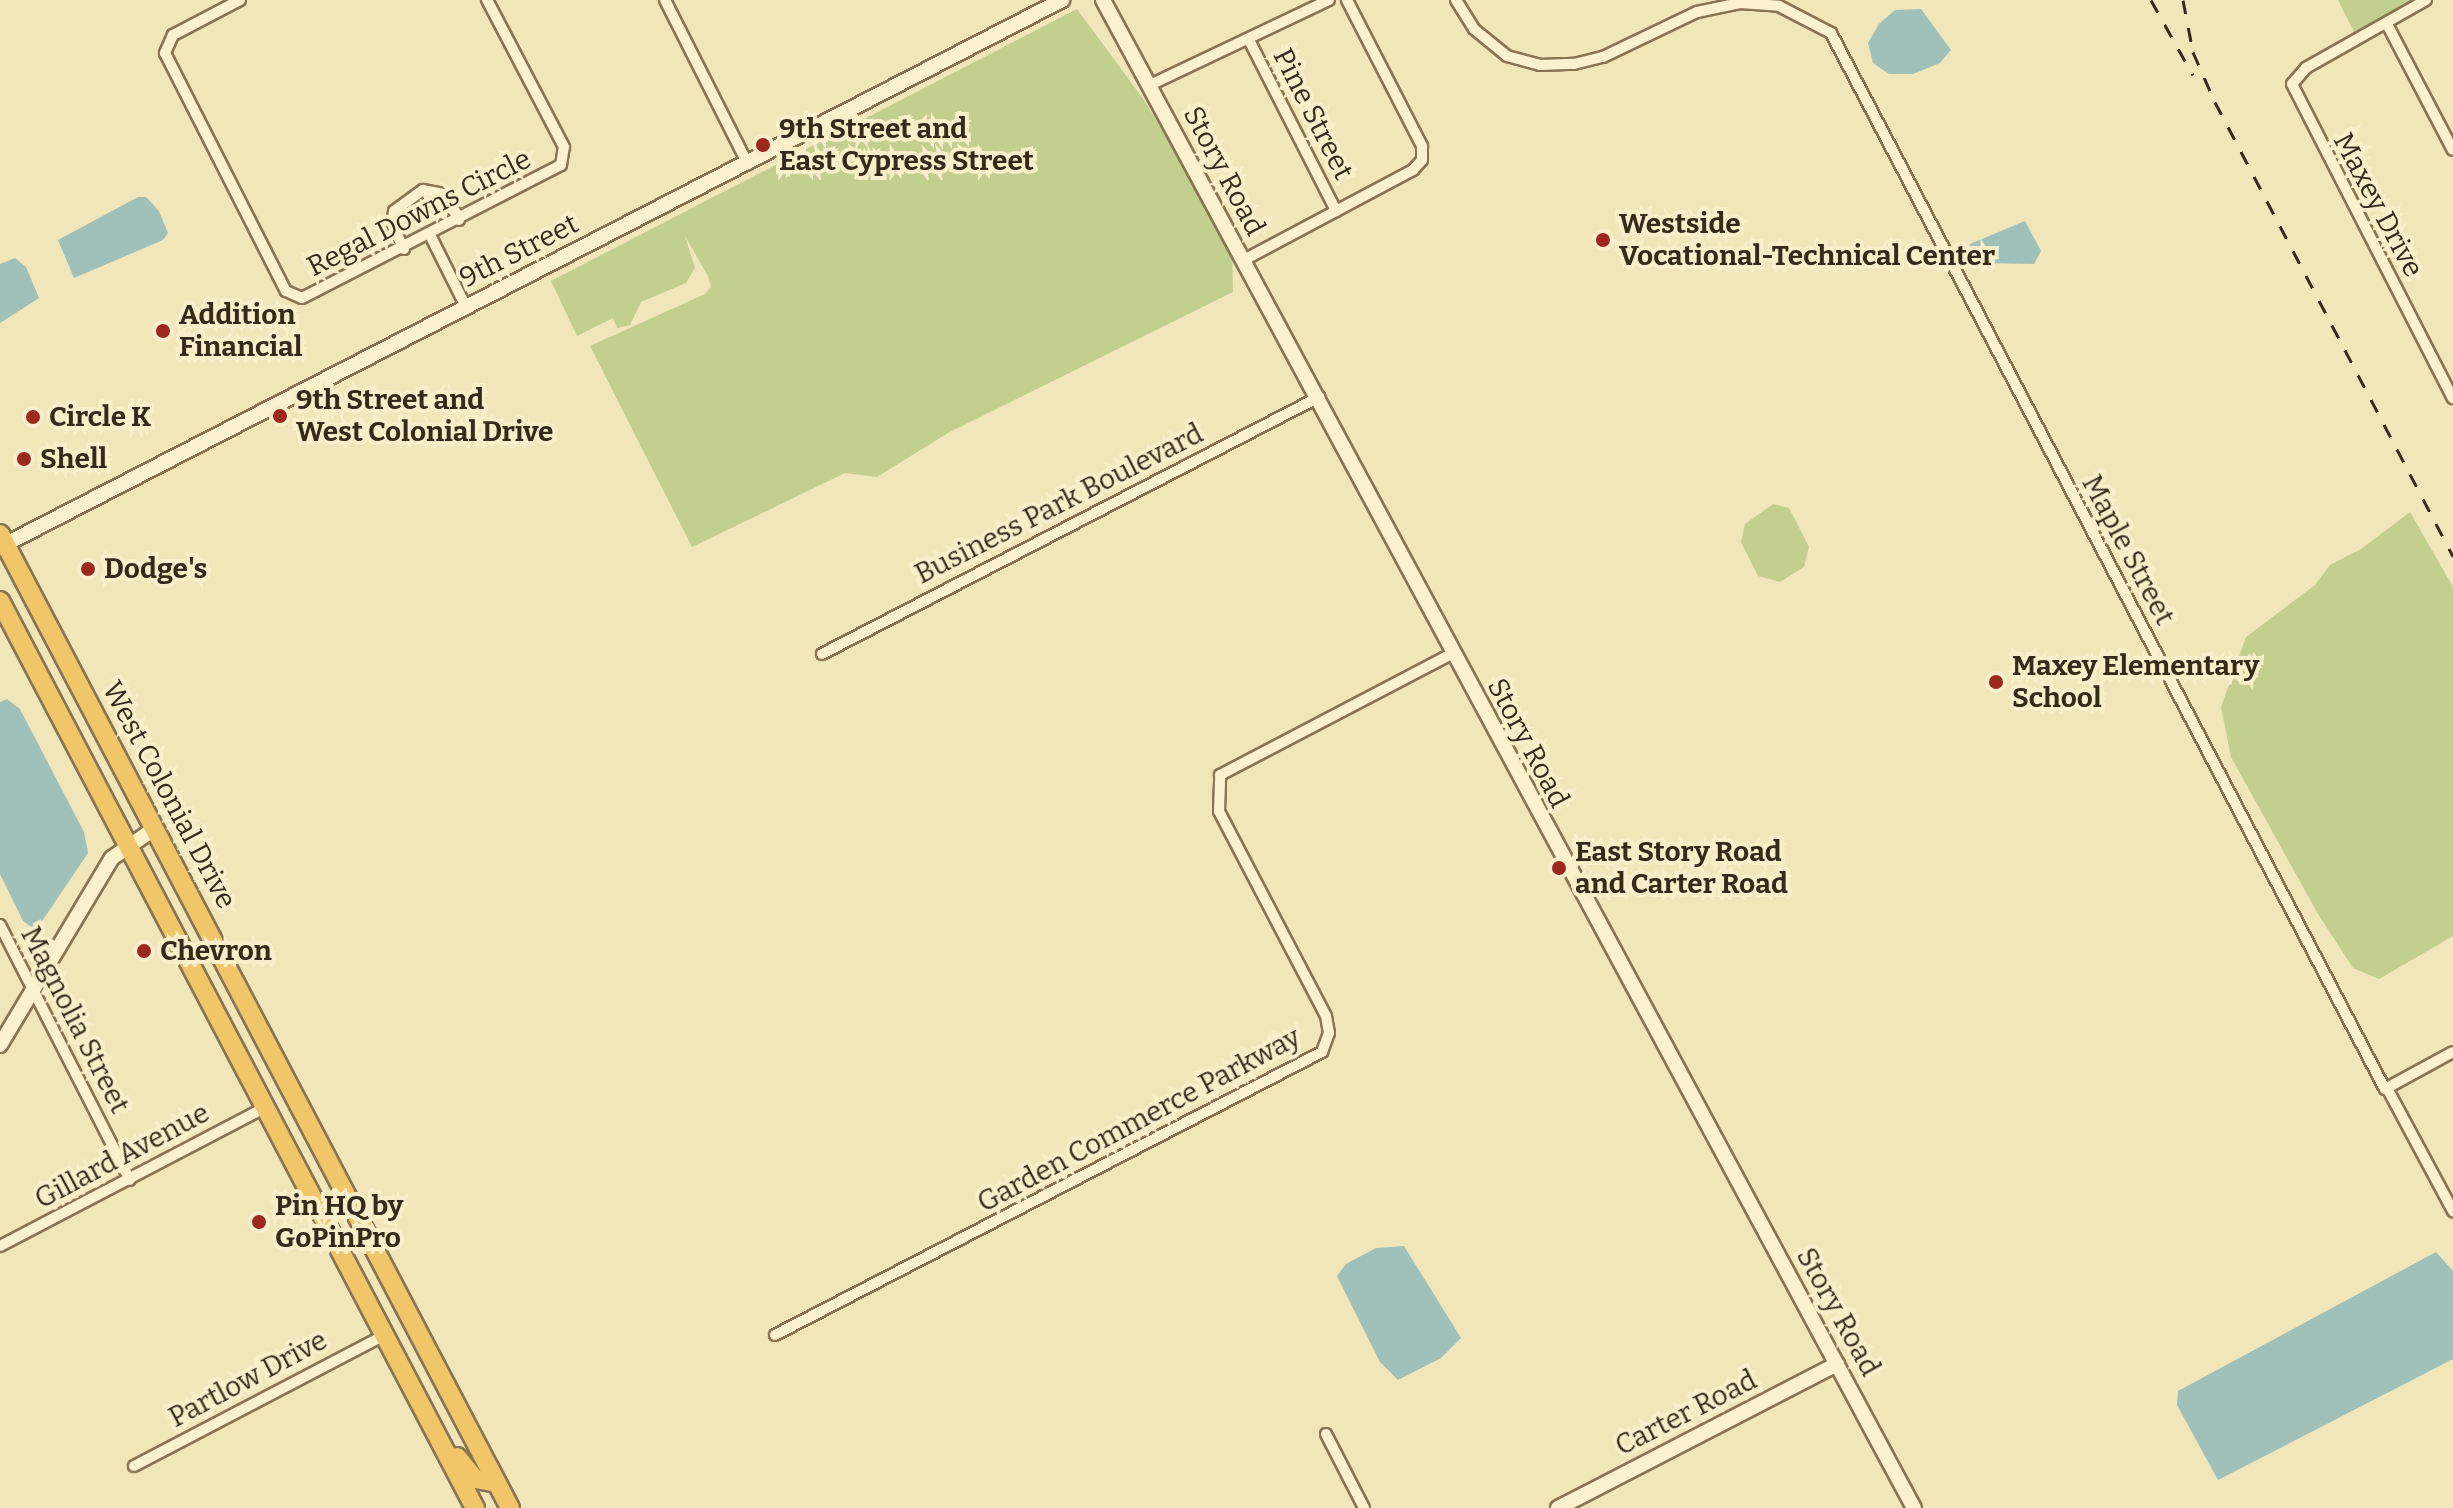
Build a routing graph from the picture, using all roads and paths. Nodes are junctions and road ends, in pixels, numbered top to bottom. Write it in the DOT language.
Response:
graph roads {
  1 [pos="240,0"];
  2 [pos="487,0"];
  3 [pos="665,0"];
  4 [pos="1062,0"];
  5 [pos="1103,0"];
  6 [pos="1329,0"];
  7 [pos="1347,0"];
  8 [pos="1456,0"];
  9 [pos="2426,0"];
  10 [pos="217,5"];
  11 [pos="2387,24"];
  12 [pos="1249,40"];
  13 [pos="1150,85"];
  14 [pos="2453,150"];
  15 [pos="748,164"];
  16 [pos="1336,211"];
  17 [pos="459,220"];
  18 [pos="430,235"];
  19 [pos="404,249"];
  20 [pos="1242,261"];
  21 [pos="466,307"];
  22 [pos="1319,397"];
  23 [pos="2453,398"];
  24 [pos="2,542"];
  25 [pos="0,601"];
  26 [pos="822,654"];
  27 [pos="1451,654"];
  28 [pos="154,829"];
  29 [pos="129,847"];
  30 [pos="0,925"];
  31 [pos="33,987"];
  32 [pos="0,1045"];
  33 [pos="2453,1052"];
  34 [pos="2386,1088"];
  35 [pos="266,1107"];
  36 [pos="130,1180"];
  37 [pos="343,1192"];
  38 [pos="2453,1211"];
  39 [pos="0,1246"];
  40 [pos="385,1335"];
  41 [pos="775,1335"];
  42 [pos="1837,1364"];
  43 [pos="435,1430"];
  44 [pos="1326,1434"];
  45 [pos="134,1466"];
  46 [pos="497,1483"];
  47 [pos="475,1508"];
  48 [pos="510,1508"];
  49 [pos="1364,1508"];
  50 [pos="1558,1508"];
  51 [pos="1914,1508"];
  1 -- 10 [label="street, Regal Downs Circle"];
  2 -- 17 [label="street, Regal Downs Circle"];
  3 -- 15 [label="street"];
  4 -- 15 [label="street, 9th Street"];
  5 -- 13 [label="street, Story Road"];
  6 -- 12 [label="street"];
  7 -- 16 [label="street"];
  8 -- 34 [label="street, Maple Street"];
  9 -- 11 [label="street"];
  10 -- 19 [label="street, Regal Downs Circle"];
  11 -- 14 [label="street"];
  11 -- 23 [label="street, Maxey Drive"];
  12 -- 13 [label="street"];
  12 -- 16 [label="street, Pine Street"];
  13 -- 20 [label="street, Story Road"];
  15 -- 21 [label="street, 9th Street"];
  16 -- 20 [label="street"];
  17 -- 18 [label="street, Regal Downs Circle"];
  17 -- 19 [label="street"];
  18 -- 19 [label="street, Regal Downs Circle"];
  18 -- 21 [label="street"];
  20 -- 22 [label="street, Story Road"];
  21 -- 24 [label="street, 9th Street"];
  22 -- 26 [label="street, Business Park Boulevard"];
  22 -- 27 [label="street, Story Road"];
  24 -- 28 [label="highway, West Colonial Drive"];
  25 -- 29 [label="highway"];
  27 -- 41 [label="street, Garden Commerce Parkway"];
  27 -- 42 [label="street, Story Road"];
  28 -- 29 [label="street"];
  28 -- 37 [label="highway, West Colonial Drive"];
  29 -- 31 [label="street"];
  29 -- 35 [label="highway"];
  30 -- 31 [label="street, Magnolia Street"];
  31 -- 32 [label="street"];
  31 -- 36 [label="street, Magnolia Street"];
  33 -- 34 [label="street"];
  34 -- 38 [label="street, Maple Street"];
  35 -- 36 [label="street, Gillard Avenue"];
  35 -- 37 [label="highway"];
  35 -- 40 [label="highway"];
  36 -- 39 [label="street, Gillard Avenue"];
  37 -- 46 [label="highway, West Colonial Drive"];
  40 -- 43 [label="highway"];
  40 -- 45 [label="street, Partlow Drive"];
  42 -- 50 [label="street, Carter Road"];
  42 -- 51 [label="street, Story Road"];
  43 -- 46 [label="highway"];
  43 -- 47 [label="highway"];
  44 -- 49 [label="street"];
  46 -- 48 [label="highway, West Colonial Drive"];
}
